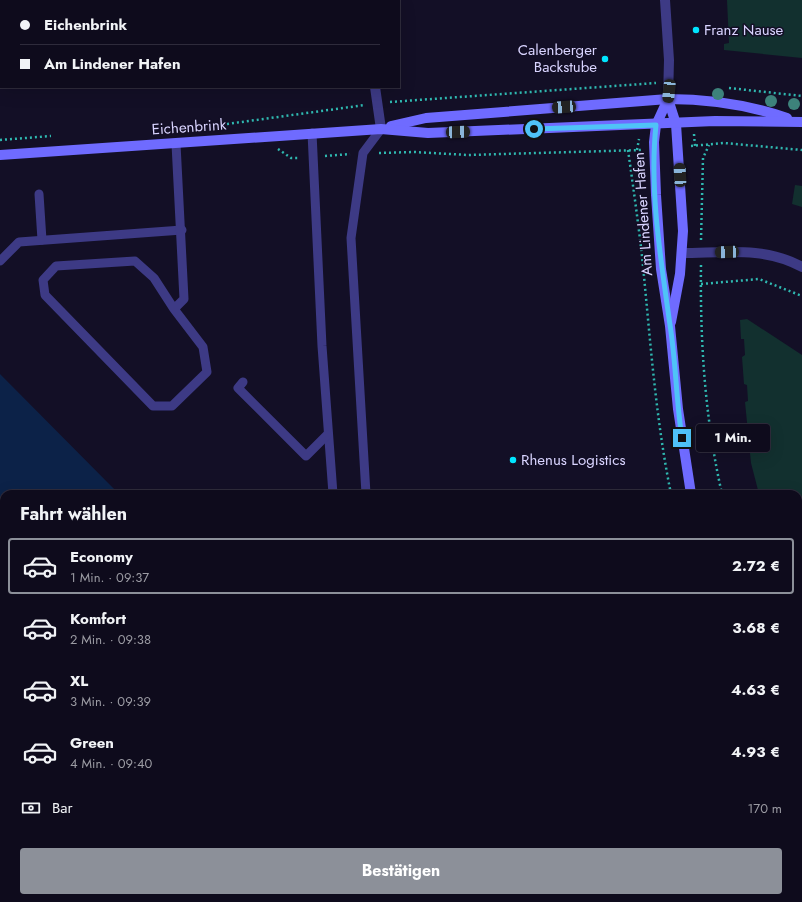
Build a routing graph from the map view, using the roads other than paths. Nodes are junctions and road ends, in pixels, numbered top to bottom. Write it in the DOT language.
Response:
graph roads {
  1 [pos="665,0"];
  2 [pos="375,88"];
  3 [pos="668,99"];
  4 [pos="799,121"];
  5 [pos="676,124"];
  6 [pos="656,125"];
  7 [pos="381,128"];
  8 [pos="312,133"];
  9 [pos="176,144"];
  10 [pos="0,154"];
  11 [pos="39,194"];
  12 [pos="182,230"];
  13 [pos="42,240"];
  14 [pos="682,254"];
  15 [pos="0,261"];
  16 [pos="802,267"];
  17 [pos="174,309"];
  18 [pos="670,326"];
  19 [pos="243,382"];
  20 [pos="328,435"];
  21 [pos="333,490"];
  22 [pos="366,490"];
  23 [pos="690,490"];
  1 -- 3 [label="street"];
  2 -- 7 [label="street"];
  3 -- 4 [label="main road, Eichenbrink"];
  3 -- 5 [label="main road, Am Lindener Hafen"];
  3 -- 6 [label="main road, Am Lindener Hafen"];
  3 -- 7 [label="main road, Eichenbrink"];
  4 -- 5 [label="main road, Eichenbrink"];
  5 -- 6 [label="main road, Eichenbrink"];
  5 -- 14 [label="main road, Am Lindener Hafen"];
  6 -- 7 [label="main road, Eichenbrink"];
  6 -- 18 [label="main road, Am Lindener Hafen"];
  7 -- 8 [label="main road, Eichenbrink"];
  7 -- 22 [label="lane"];
  8 -- 9 [label="main road, Eichenbrink"];
  8 -- 20 [label="lane"];
  9 -- 10 [label="main road, Eichenbrink"];
  9 -- 12 [label="lane"];
  11 -- 13 [label="lane"];
  12 -- 13 [label="lane"];
  12 -- 17 [label="lane"];
  13 -- 15 [label="lane"];
  14 -- 16 [label="street"];
  14 -- 18 [label="main road, Am Lindener Hafen"];
  17 -- 17 [label="lane"];
  18 -- 23 [label="main road, Am Lindener Hafen"];
  19 -- 20 [label="lane"];
  20 -- 21 [label="lane"];
}
